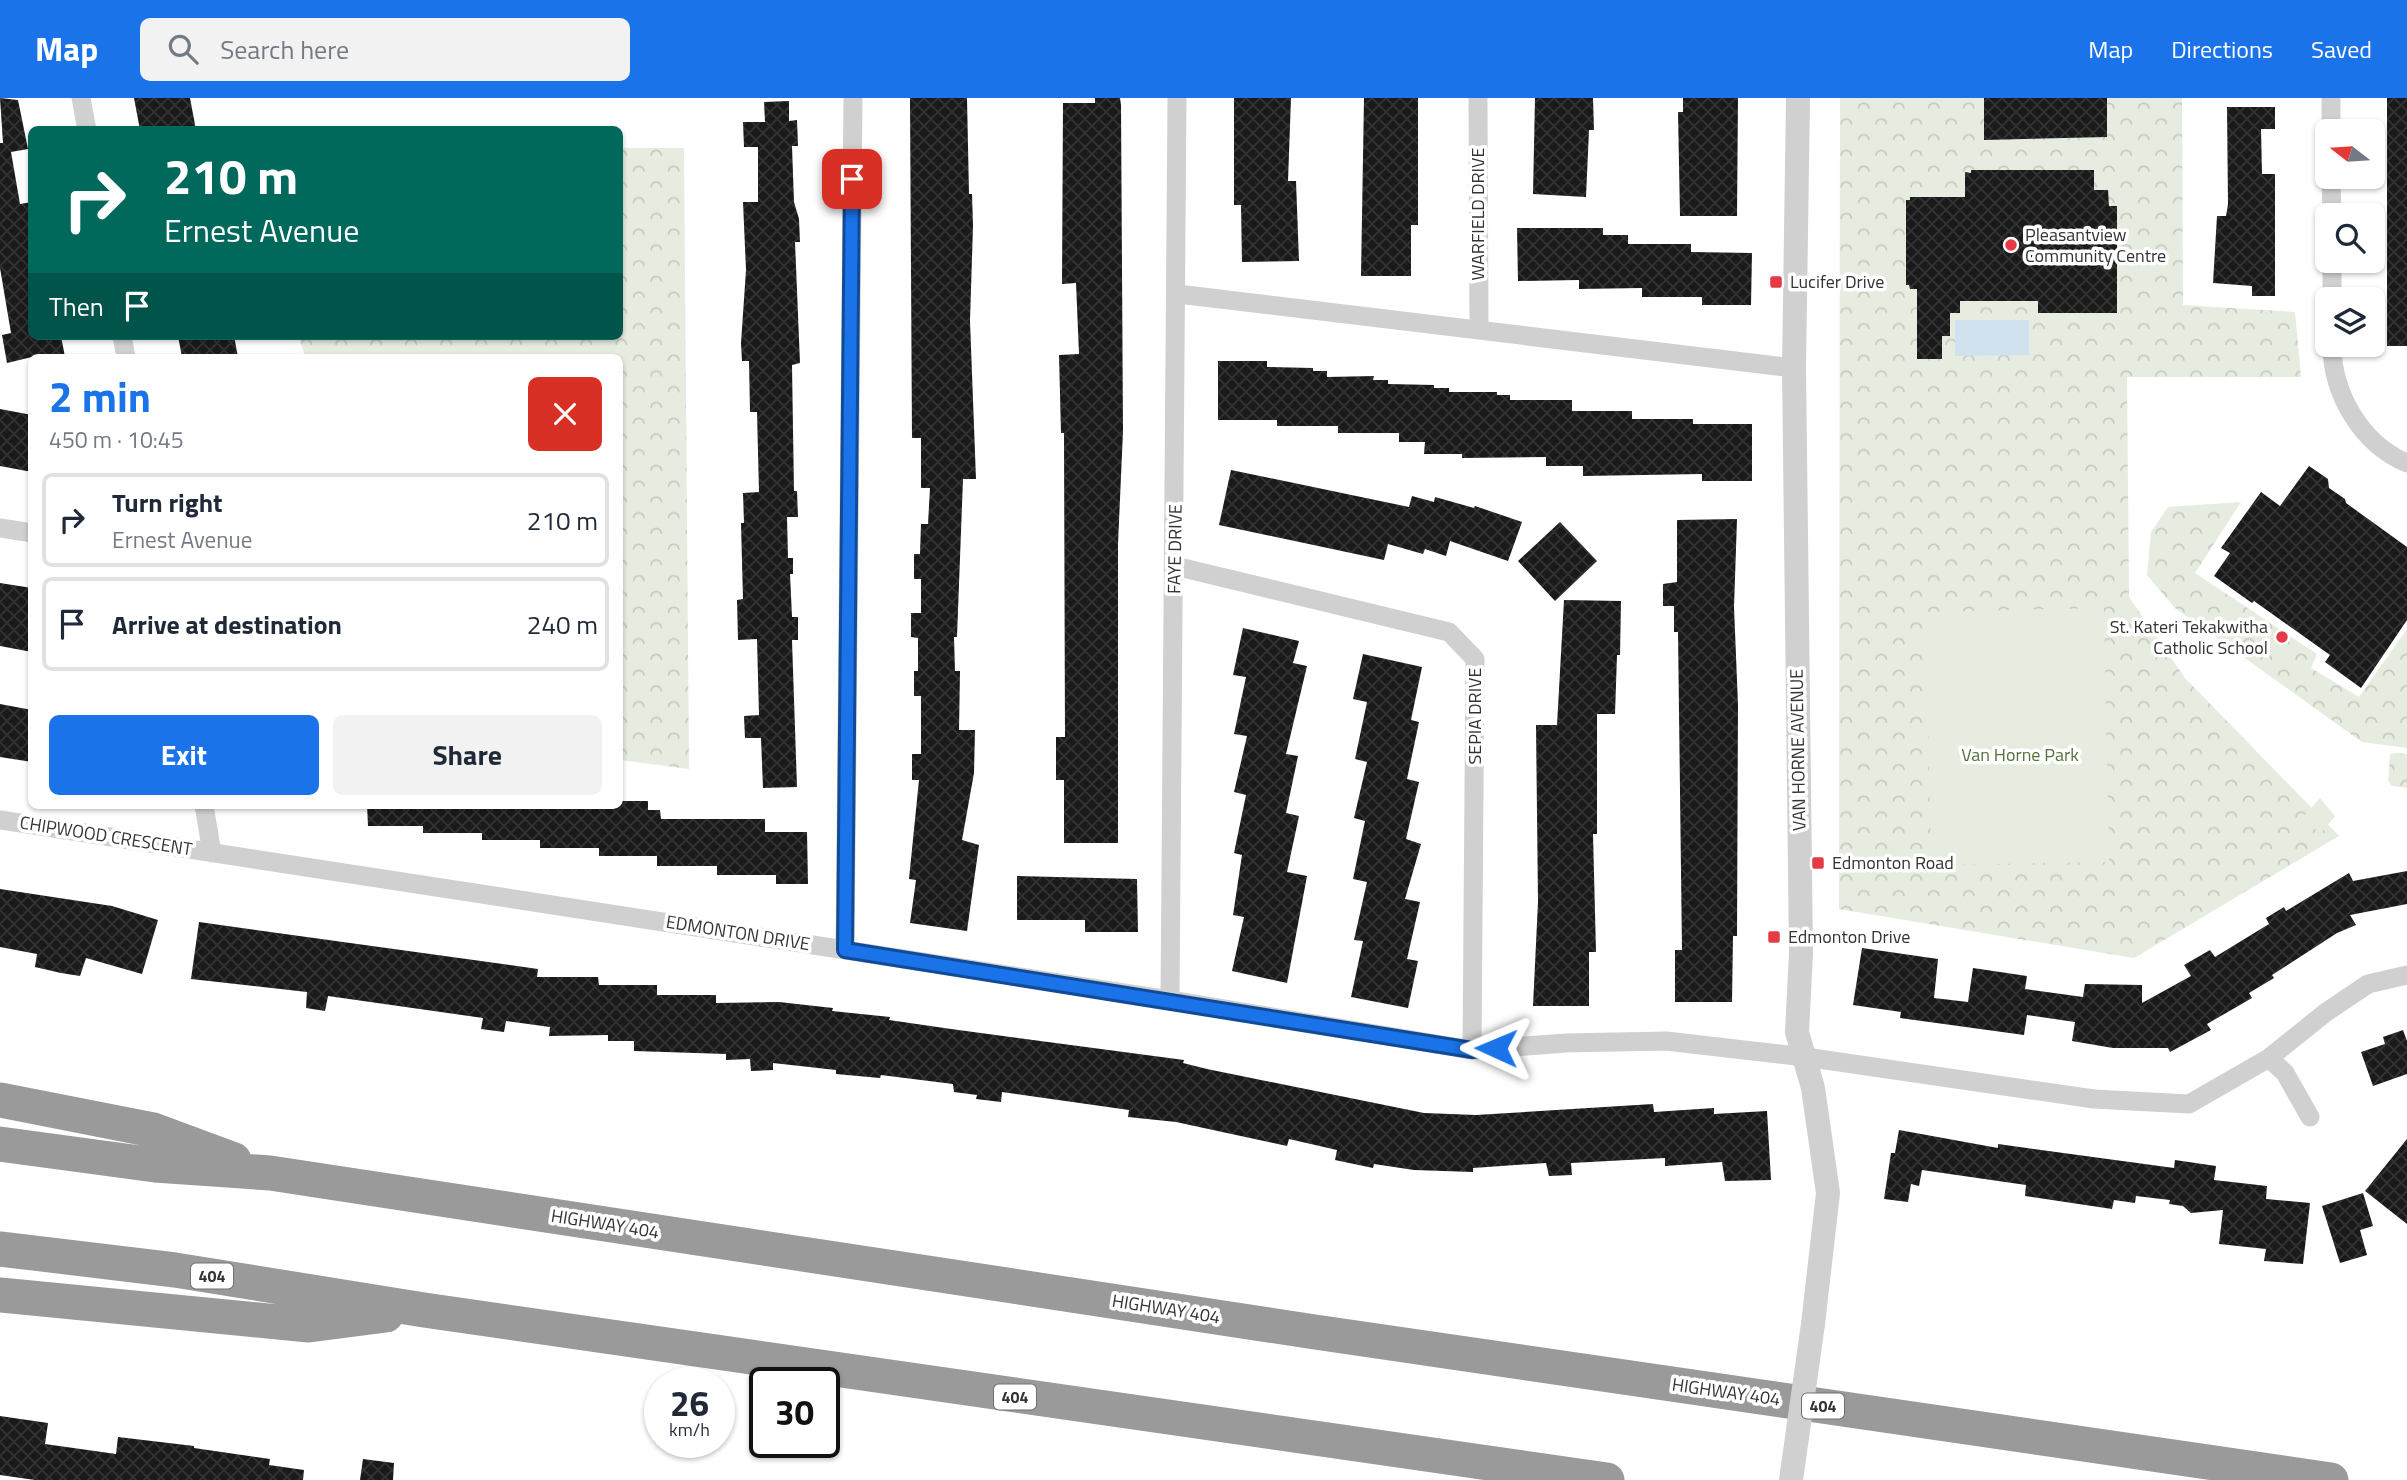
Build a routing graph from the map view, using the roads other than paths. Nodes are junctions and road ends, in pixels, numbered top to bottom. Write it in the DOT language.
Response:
graph roads {
  1 [pos="81,98"];
  2 [pos="853,98"];
  3 [pos="1177,98"];
  4 [pos="1478,98"];
  5 [pos="1798,98"];
  6 [pos="2331,98"];
  7 [pos="2331,119"];
  8 [pos="86,126"];
  9 [pos="1178,295"];
  10 [pos="1479,330"];
  11 [pos="2332,357"];
  12 [pos="1794,368"];
  13 [pos="2407,463"];
  14 [pos="0,528"];
  15 [pos="28,532"];
  16 [pos="1175,566"];
  17 [pos="205,809"];
  18 [pos="0,820"];
  19 [pos="212,853"];
  20 [pos="845,950"];
  21 [pos="2407,975"];
  22 [pos="1170,1000"];
  23 [pos="1472,1050"];
  24 [pos="1805,1057"];
  25 [pos="2269,1058"];
  26 [pos="0,1100"];
  27 [pos="2311,1116"];
  28 [pos="0,1144"];
  29 [pos="270,1173"];
  30 [pos="0,1249"];
  31 [pos="0,1295"];
  32 [pos="424,1310"];
  33 [pos="1607,1480"];
  34 [pos="1791,1480"];
  35 [pos="2331,1480"];
  1 -- 8 [label="street"];
  2 -- 20 [label="street"];
  3 -- 9 [label="street, FAYE DRIVE"];
  4 -- 10 [label="street, WARFIELD DRIVE"];
  5 -- 12 [label="street, VAN HORNE AVENUE"];
  6 -- 7 [label="street"];
  9 -- 10 [label="street"];
  9 -- 16 [label="street, FAYE DRIVE"];
  10 -- 12 [label="street"];
  11 -- 13 [label="street"];
  12 -- 24 [label="street, VAN HORNE AVENUE"];
  14 -- 15 [label="street"];
  16 -- 22 [label="street, FAYE DRIVE"];
  16 -- 23 [label="street, SEPIA DRIVE"];
  17 -- 19 [label="street"];
  18 -- 19 [label="street, CHIPWOOD CRESCENT"];
  19 -- 20 [label="street, EDMONTON DRIVE"];
  20 -- 22 [label="street, EDMONTON DRIVE"];
  21 -- 25 [label="street"];
  22 -- 23 [label="street, EDMONTON DRIVE"];
  23 -- 24 [label="street, EDMONTON DRIVE"];
  24 -- 25 [label="street"];
  24 -- 34 [label="street, VAN HORNE AVENUE, bridge"];
  25 -- 27 [label="street"];
  26 -- 29 [label="highway"];
  28 -- 29 [label="highway, HIGHWAY 404 / 404"];
  29 -- 35 [label="highway, HIGHWAY 404 / 404"];
  30 -- 32 [label="highway, 404"];
  31 -- 32 [label="highway"];
  32 -- 33 [label="highway, 404"];
}
